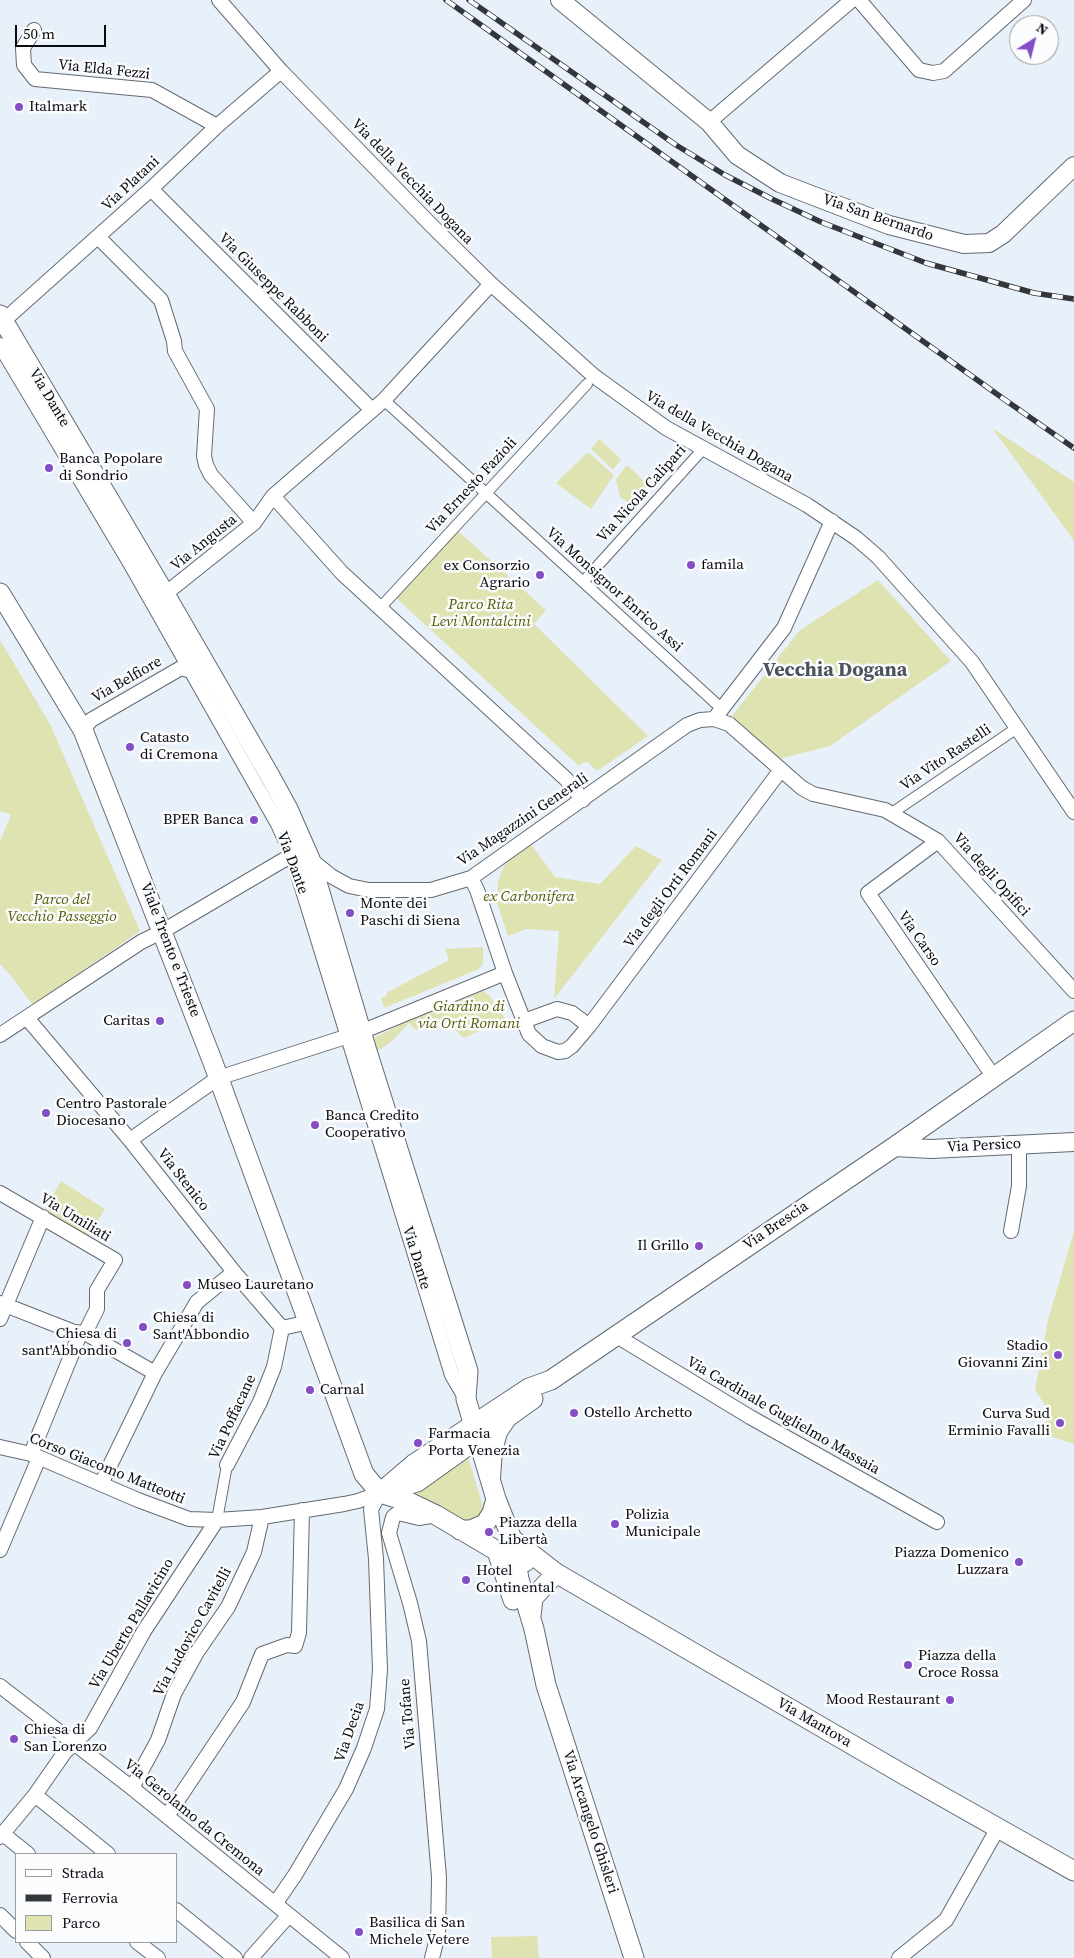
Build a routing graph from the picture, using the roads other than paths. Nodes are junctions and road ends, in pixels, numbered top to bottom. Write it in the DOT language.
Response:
graph roads {
  1 [pos="219,0"];
  2 [pos="560,0"];
  3 [pos="852,0"];
  4 [pos="859,0"];
  5 [pos="1024,0"];
  6 [pos="34,30"];
  7 [pos="281,71"];
  8 [pos="709,122"];
  9 [pos="217,126"];
  10 [pos="1074,166"];
  11 [pos="151,189"];
  12 [pos="98,237"];
  13 [pos="491,284"];
  14 [pos="1,320"];
  15 [pos="0,345"];
  16 [pos="587,384"];
  17 [pos="384,400"];
  18 [pos="372,410"];
  19 [pos="703,449"];
  20 [pos="76,472"];
  21 [pos="98,481"];
  22 [pos="486,494"];
  23 [pos="272,496"];
  24 [pos="832,521"];
  25 [pos="254,523"];
  26 [pos="131,536"];
  27 [pos="130,563"];
  28 [pos="582,582"];
  29 [pos="0,593"];
  30 [pos="165,594"];
  31 [pos="380,608"];
  32 [pos="180,652"];
  33 [pos="191,671"];
  34 [pos="208,701"];
  35 [pos="718,713"];
  36 [pos="235,715"];
  37 [pos="79,722"];
  38 [pos="1017,728"];
  39 [pos="780,771"];
  40 [pos="583,800"];
  41 [pos="1074,812"];
  42 [pos="892,813"];
  43 [pos="938,841"];
  44 [pos="301,857"];
  45 [pos="471,878"];
  46 [pos="163,931"];
  47 [pos="505,973"];
  48 [pos="1074,991"];
  49 [pos="27,1018"];
  50 [pos="524,1021"];
  51 [pos="1074,1021"];
  52 [pos="589,1026"];
  53 [pos="0,1035"];
  54 [pos="355,1035"];
  55 [pos="993,1076"];
  56 [pos="218,1078"];
  57 [pos="372,1115"];
  58 [pos="928,1122"];
  59 [pos="394,1132"];
  60 [pos="130,1140"];
  61 [pos="1074,1142"];
  62 [pos="1019,1144"];
  63 [pos="894,1147"];
  64 [pos="931,1149"];
  65 [pos="0,1193"];
  66 [pos="43,1217"];
  67 [pos="1011,1231"];
  68 [pos="234,1272"];
  69 [pos="2,1304"];
  70 [pos="0,1319"];
  71 [pos="309,1322"];
  72 [pos="282,1328"];
  73 [pos="82,1334"];
  74 [pos="615,1335"];
  75 [pos="155,1373"];
  76 [pos="551,1380"];
  77 [pos="466,1399"];
  78 [pos="506,1420"];
  79 [pos="476,1432"];
  80 [pos="0,1447"];
  81 [pos="35,1456"];
  82 [pos="227,1465"];
  83 [pos="490,1481"];
  84 [pos="101,1484"];
  85 [pos="380,1493"];
  86 [pos="496,1499"];
  87 [pos="302,1510"];
  88 [pos="436,1515"];
  89 [pos="262,1517"];
  90 [pos="217,1520"];
  91 [pos="937,1522"];
  92 [pos="460,1530"];
  93 [pos="512,1539"];
  94 [pos="0,1550"];
  95 [pos="496,1551"];
  96 [pos="396,1557"];
  97 [pos="516,1558"];
  98 [pos="376,1560"];
  99 [pos="549,1567"];
  100 [pos="530,1618"];
  101 [pos="546,1685"];
  102 [pos="0,1686"];
  103 [pos="73,1744"];
  104 [pos="132,1788"];
  105 [pos="34,1795"];
  106 [pos="167,1816"];
  107 [pos="998,1828"];
  108 [pos="2,1836"];
  109 [pos="27,1853"];
  110 [pos="107,1853"];
  111 [pos="1074,1871"];
  112 [pos="275,1904"];
  113 [pos="178,1912"];
  114 [pos="0,1915"];
  115 [pos="289,1915"];
  116 [pos="15,1930"];
  117 [pos="28,1943"];
  118 [pos="138,1943"];
  119 [pos="43,1958"];
  120 [pos="158,1958"];
  121 [pos="235,1958"];
  122 [pos="251,1958"];
  123 [pos="342,1958"];
  124 [pos="432,1958"];
  125 [pos="634,1958"];
  126 [pos="899,1958"];
  1 -- 7 [label="street, Via della Vecchia Dogana"];
  2 -- 8 [label="street, Via San Bernardo"];
  3 -- 8 [label="street"];
  4 -- 5 [label="street"];
  6 -- 9 [label="street, Via Elda Fezzi"];
  7 -- 9 [label="street, Via Platani"];
  7 -- 13 [label="street, Via della Vecchia Dogana"];
  8 -- 10 [label="street, Via San Bernardo"];
  9 -- 11 [label="street, Via Platani"];
  11 -- 12 [label="street, Via Platani"];
  11 -- 18 [label="street, Via Giuseppe Rabboni"];
  12 -- 14 [label="street, Via Platani"];
  12 -- 25 [label="street, Via Angusta"];
  13 -- 17 [label="street"];
  13 -- 19 [label="street, Via della Vecchia Dogana"];
  14 -- 21 [label="main road, Via Dante"];
  15 -- 20 [label="street, Via Dante"];
  16 -- 22 [label="street, Via Ernesto Fazioli"];
  17 -- 18 [label="street"];
  17 -- 22 [label="street, Via Monsignor Enrico Assi"];
  18 -- 23 [label="street"];
  19 -- 24 [label="street, Via della Vecchia Dogana"];
  19 -- 28 [label="street, Via Nicola Calipari"];
  20 -- 21 [label="street"];
  20 -- 27 [label="street, Via Dante"];
  21 -- 26 [label="main road, Via Dante"];
  22 -- 28 [label="street, Via Monsignor Enrico Assi"];
  22 -- 31 [label="street, Via Ernesto Fazioli"];
  23 -- 25 [label="street"];
  23 -- 31 [label="street"];
  24 -- 35 [label="street"];
  24 -- 38 [label="street, Via della Vecchia Dogana"];
  25 -- 30 [label="street, Via Angusta"];
  26 -- 27 [label="street"];
  26 -- 30 [label="main road, Via Dante"];
  27 -- 32 [label="street, Via Dante"];
  28 -- 35 [label="street, Via Monsignor Enrico Assi"];
  29 -- 37 [label="main road, Viale Trento e Trieste"];
  30 -- 36 [label="main road, Via Dante"];
  31 -- 40 [label="street"];
  32 -- 33 [label="street, Via Dante"];
  32 -- 37 [label="street, Via Belfiore"];
  33 -- 34 [label="street, Via Dante"];
  33 -- 37 [label="street, Via Belfiore"];
  34 -- 36 [label="street"];
  34 -- 44 [label="street, Via Dante"];
  35 -- 39 [label="street, Via degli Opifici"];
  35 -- 40 [label="street, Via Magazzini Generali"];
  36 -- 44 [label="main road, Via Dante"];
  37 -- 46 [label="main road, Viale Trento e Trieste"];
  38 -- 41 [label="street, Via della Vecchia Dogana"];
  38 -- 42 [label="street, Via Vito Rastelli"];
  39 -- 42 [label="street, Via degli Opifici"];
  39 -- 52 [label="street, Via degli Orti Romani"];
  40 -- 45 [label="street, Via Magazzini Generali"];
  42 -- 43 [label="street, Via degli Opifici"];
  43 -- 48 [label="street, Via degli Opifici"];
  43 -- 55 [label="street, Via Carso"];
  44 -- 45 [label="street, Via Magazzini Generali"];
  44 -- 46 [label="street"];
  44 -- 54 [label="main road, Via Dante"];
  45 -- 47 [label="street, Via degli Orti Romani"];
  46 -- 49 [label="street"];
  46 -- 56 [label="main road, Viale Trento e Trieste"];
  47 -- 50 [label="street, Via degli Orti Romani"];
  47 -- 54 [label="street"];
  49 -- 53 [label="street"];
  49 -- 60 [label="street, Via Stenico"];
  50 -- 52 [label="street"];
  50 -- 52 [label="street, Via degli Orti Romani"];
  51 -- 55 [label="main road, Via Brescia"];
  54 -- 56 [label="street"];
  54 -- 57 [label="street, Via Dante"];
  54 -- 59 [label="main road, Via Dante"];
  55 -- 58 [label="main road, Via Brescia"];
  56 -- 60 [label="street"];
  56 -- 71 [label="main road, Viale Trento e Trieste"];
  57 -- 59 [label="street"];
  57 -- 77 [label="street, Via Dante"];
  58 -- 63 [label="main road, Via Brescia"];
  58 -- 64 [label="street"];
  59 -- 77 [label="main road, Via Dante"];
  60 -- 68 [label="street, Via Stenico"];
  61 -- 62 [label="street, Via Persico"];
  62 -- 64 [label="street, Via Persico"];
  62 -- 67 [label="street"];
  63 -- 64 [label="street, Via Persico"];
  63 -- 74 [label="main road, Via Brescia"];
  65 -- 66 [label="street, Via Umiliati"];
  66 -- 69 [label="street"];
  66 -- 73 [label="street, Via Umiliati"];
  68 -- 72 [label="street"];
  68 -- 75 [label="street"];
  69 -- 70 [label="street"];
  69 -- 73 [label="street"];
  71 -- 72 [label="street"];
  71 -- 85 [label="main road, Viale Trento e Trieste"];
  72 -- 82 [label="street, Via Poffacane"];
  73 -- 75 [label="street"];
  73 -- 81 [label="street"];
  74 -- 76 [label="main road, Via Brescia"];
  74 -- 91 [label="street, Via Cardinale Guglielmo Massaia"];
  75 -- 84 [label="street"];
  76 -- 78 [label="main road"];
  76 -- 79 [label="main road, Via Brescia"];
  77 -- 79 [label="main road, Via Dante"];
  78 -- 79 [label="main road"];
  78 -- 83 [label="street"];
  79 -- 83 [label="main road"];
  79 -- 85 [label="main road"];
  80 -- 81 [label="street, Corso Giacomo Matteotti"];
  81 -- 84 [label="street, Corso Giacomo Matteotti"];
  81 -- 94 [label="street"];
  82 -- 90 [label="street, Via Poffacane"];
  83 -- 86 [label="main road"];
  84 -- 90 [label="street, Corso Giacomo Matteotti"];
  85 -- 87 [label="street, Corso Giacomo Matteotti"];
  85 -- 88 [label="main road"];
  85 -- 98 [label="street, Via Decia"];
  86 -- 92 [label="main road"];
  86 -- 93 [label="main road"];
  87 -- 89 [label="street, Corso Giacomo Matteotti"];
  87 -- 106 [label="street"];
  88 -- 92 [label="main road"];
  88 -- 96 [label="street, Via Tofane"];
  89 -- 90 [label="street, Corso Giacomo Matteotti"];
  89 -- 104 [label="street, Via Ludovico Cavitelli"];
  90 -- 103 [label="street, Via Uberto Pallavicino"];
  92 -- 95 [label="main road"];
  93 -- 97 [label="main road, Via Arcangelo Ghisleri"];
  93 -- 99 [label="main road"];
  95 -- 97 [label="main road, Via Mantova"];
  95 -- 101 [label="main road, Via Arcangelo Ghisleri"];
  96 -- 98 [label="street"];
  96 -- 124 [label="street, Via Tofane"];
  97 -- 99 [label="main road, Via Mantova"];
  97 -- 100 [label="main road, Via Arcangelo Ghisleri"];
  98 -- 112 [label="street, Via Decia"];
  99 -- 100 [label="main road, Via Arcangelo Ghisleri"];
  99 -- 107 [label="main road, Via Mantova"];
  100 -- 101 [label="main road, Via Arcangelo Ghisleri"];
  101 -- 125 [label="main road, Via Arcangelo Ghisleri"];
  102 -- 103 [label="street, Via Gerolamo da Cremona"];
  103 -- 104 [label="street, Via Gerolamo da Cremona"];
  103 -- 105 [label="street, Via Uberto Pallavicino"];
  104 -- 106 [label="street, Via Gerolamo da Cremona"];
  105 -- 108 [label="street, Via Uberto Pallavicino"];
  105 -- 110 [label="street"];
  106 -- 112 [label="street, Via Gerolamo da Cremona"];
  107 -- 111 [label="main road, Via Mantova"];
  107 -- 126 [label="street"];
  108 -- 109 [label="street"];
  112 -- 115 [label="street, Via Gerolamo da Cremona"];
  113 -- 121 [label="street"];
  114 -- 116 [label="street"];
  115 -- 122 [label="street"];
  115 -- 123 [label="street, Via Gerolamo da Cremona"];
  117 -- 119 [label="street"];
  118 -- 120 [label="street"];
}
